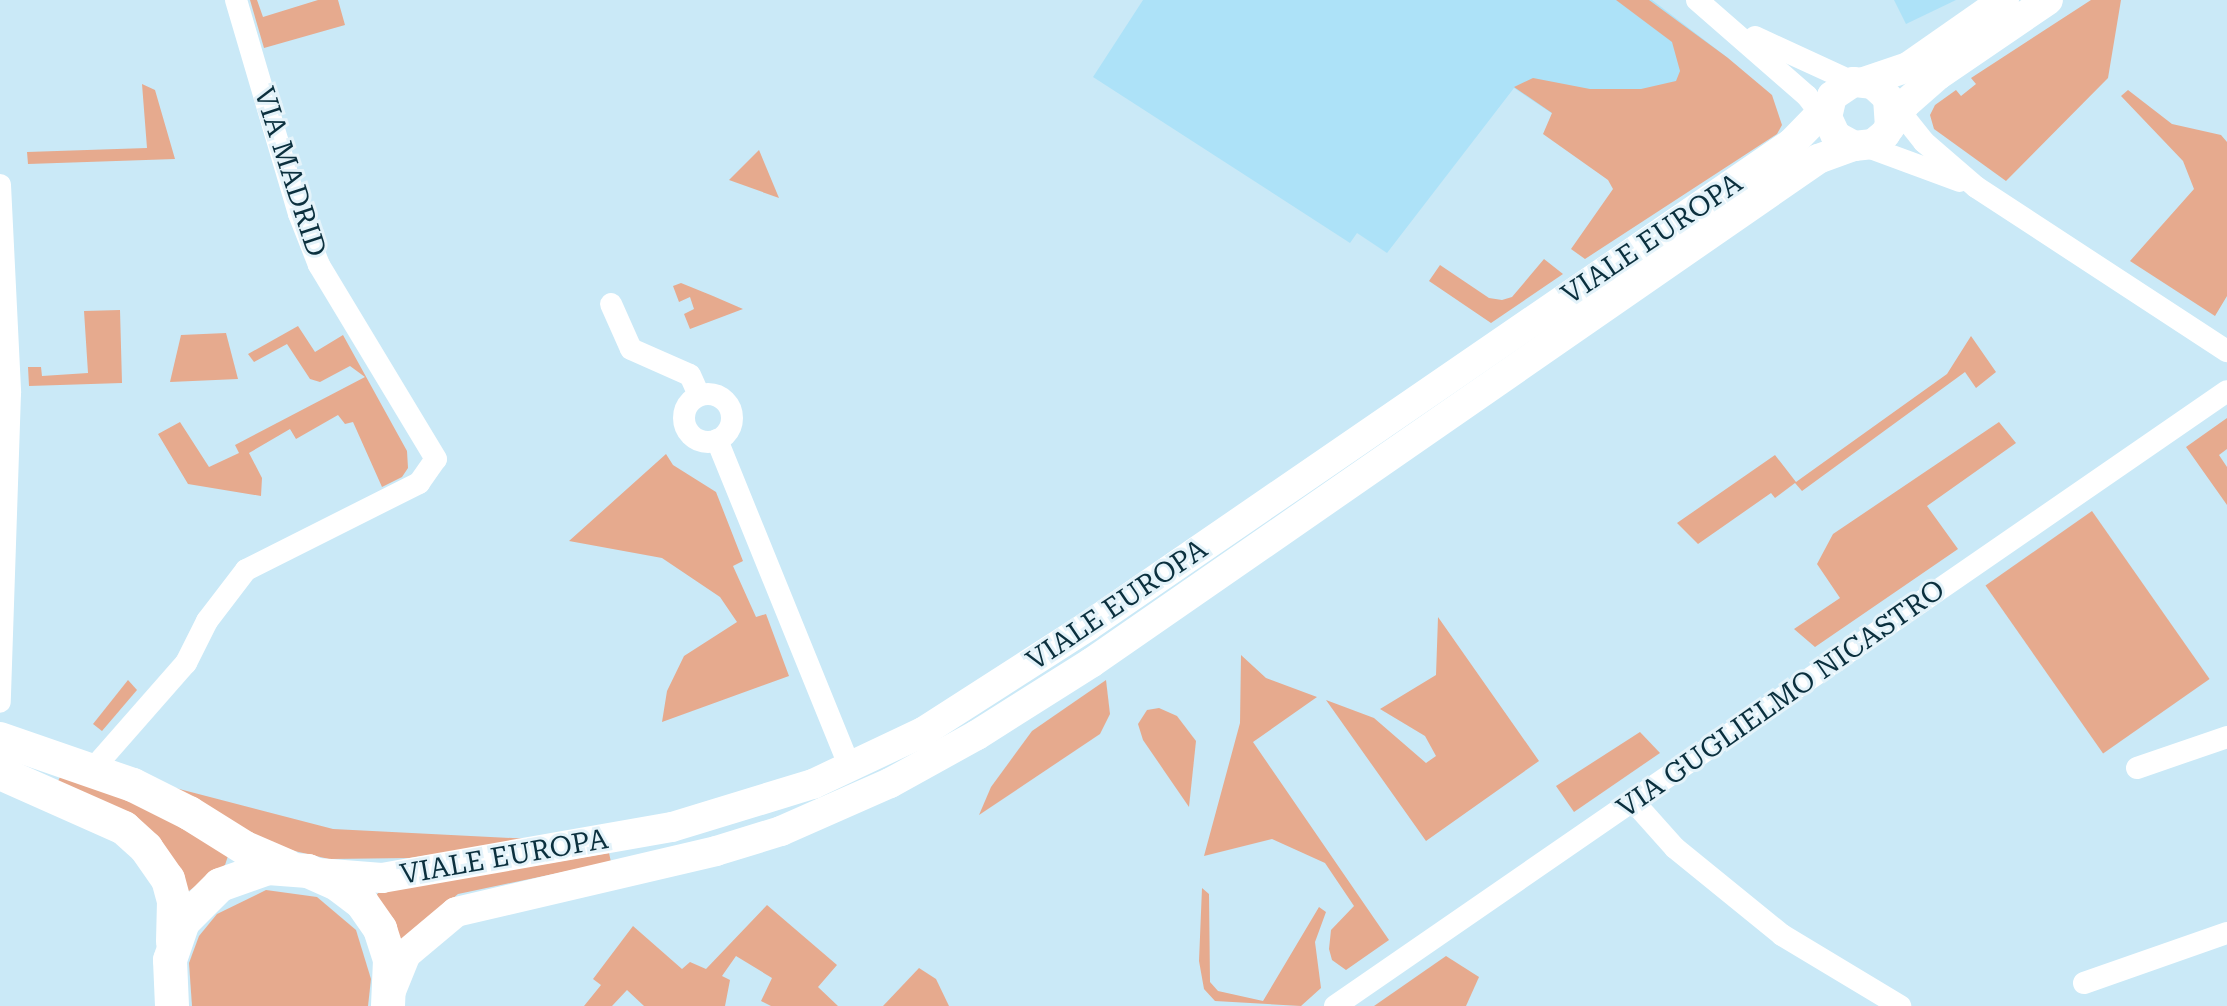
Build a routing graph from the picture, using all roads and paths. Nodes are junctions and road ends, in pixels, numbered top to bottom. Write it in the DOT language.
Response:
graph roads {
  1 [pos="236,0"];
  2 [pos="1697,0"];
  3 [pos="2004,0"];
  4 [pos="2048,0"];
  5 [pos="1736,28"];
  6 [pos="1879,100"];
  7 [pos="1826,116"];
  8 [pos="1859,146"];
  9 [pos="0,185"];
  10 [pos="1976,187"];
  11 [pos="611,304"];
  12 [pos="2227,351"];
  13 [pos="2227,391"];
  14 [pos="699,395"];
  15 [pos="717,440"];
  16 [pos="0,702"];
  17 [pos="2227,737"];
  18 [pos="0,739"];
  19 [pos="850,768"];
  20 [pos="2137,768"];
  21 [pos="91,771"];
  22 [pos="0,773"];
  23 [pos="1633,801"];
  24 [pos="301,870"];
  25 [pos="2227,933"];
  26 [pos="167,983"];
  27 [pos="2084,983"];
  28 [pos="389,1002"];
  29 [pos="1335,1006"];
  30 [pos="1900,1006"];
  1 -- 21 [label="street, VIA MADRID"];
  2 -- 5 [label="street"];
  3 -- 6 [label="main road"];
  4 -- 6 [label="main road"];
  5 -- 6 [label="street"];
  5 -- 7 [label="street"];
  6 -- 7 [label="main road, VIALE EUROPA"];
  6 -- 8 [label="main road, VIALE EUROPA"];
  6 -- 10 [label="street"];
  7 -- 8 [label="main road"];
  7 -- 19 [label="main road, VIALE EUROPA"];
  8 -- 10 [label="street"];
  8 -- 28 [label="main road, VIALE EUROPA"];
  9 -- 16 [label="street"];
  10 -- 12 [label="street"];
  11 -- 14 [label="street"];
  13 -- 23 [label="street, VIA GUGLIELMO NICASTRO"];
  14 -- 15 [label="street"];
  14 -- 15 [label="street"];
  15 -- 19 [label="street"];
  17 -- 20 [label="street"];
  18 -- 21 [label="main road"];
  19 -- 24 [label="main road, VIALE EUROPA"];
  21 -- 24 [label="main road"];
  22 -- 26 [label="main road"];
  23 -- 29 [label="street, VIA GUGLIELMO NICASTRO"];
  23 -- 30 [label="street"];
  24 -- 26 [label="main road"];
  24 -- 28 [label="main road"];
  25 -- 27 [label="street"];
}
